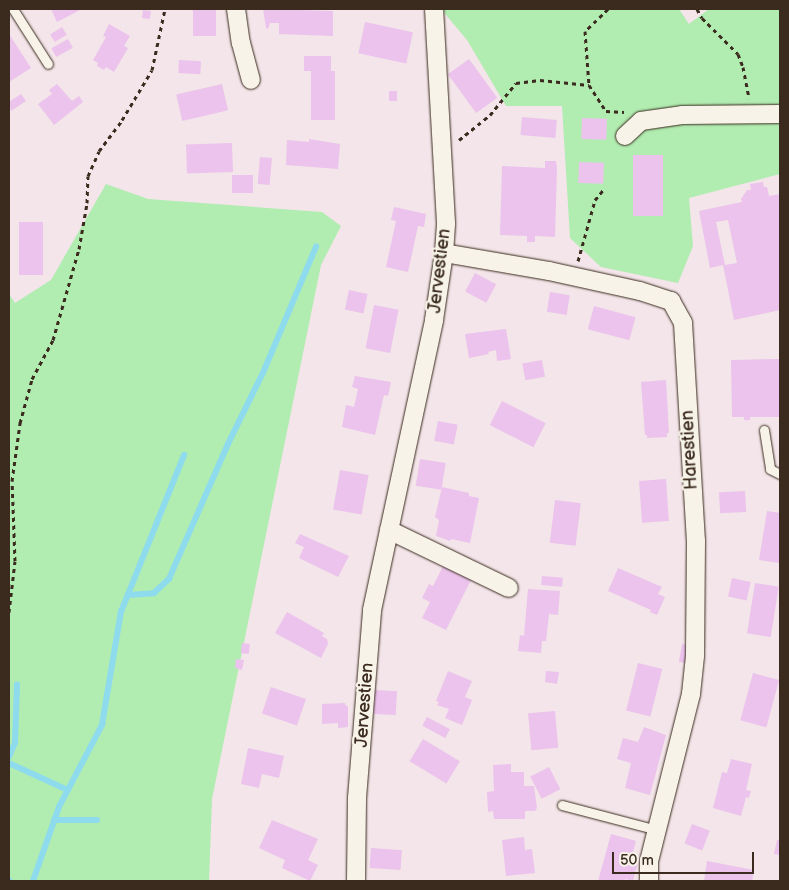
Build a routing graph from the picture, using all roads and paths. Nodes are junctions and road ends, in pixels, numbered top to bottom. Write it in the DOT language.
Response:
graph roads {
  1 [pos="13,9"];
  2 [pos="165,9"];
  3 [pos="236,9"];
  4 [pos="434,9"];
  5 [pos="608,9"];
  6 [pos="697,9"];
  7 [pos="48,64"];
  8 [pos="252,80"];
  9 [pos="589,85"];
  10 [pos="752,114"];
  11 [pos="780,114"];
  12 [pos="641,121"];
  13 [pos="625,136"];
  14 [pos="442,153"];
  15 [pos="604,189"];
  16 [pos="444,253"];
  17 [pos="574,276"];
  18 [pos="764,430"];
  19 [pos="780,474"];
  20 [pos="389,530"];
  21 [pos="509,588"];
  22 [pos="9,612"];
  23 [pos="562,804"];
  24 [pos="657,830"];
  25 [pos="356,881"];
  26 [pos="649,881"];
  1 -- 7 [label="lane"];
  2 -- 22 [label="path"];
  3 -- 8 [label="street"];
  4 -- 14 [label="street, Jervestien"];
  5 -- 9 [label="path"];
  6 -- 10 [label="path"];
  9 -- 12 [label="path"];
  9 -- 14 [label="path"];
  10 -- 11 [label="street"];
  10 -- 12 [label="street"];
  12 -- 13 [label="street"];
  14 -- 16 [label="street, Jervestien"];
  15 -- 17 [label="path"];
  16 -- 17 [label="street, Harestien"];
  16 -- 20 [label="street, Jervestien"];
  17 -- 24 [label="street, Harestien"];
  18 -- 19 [label="lane"];
  20 -- 21 [label="street"];
  20 -- 25 [label="street, Jervestien"];
  23 -- 24 [label="lane"];
  24 -- 26 [label="street, Harestien"];
}
